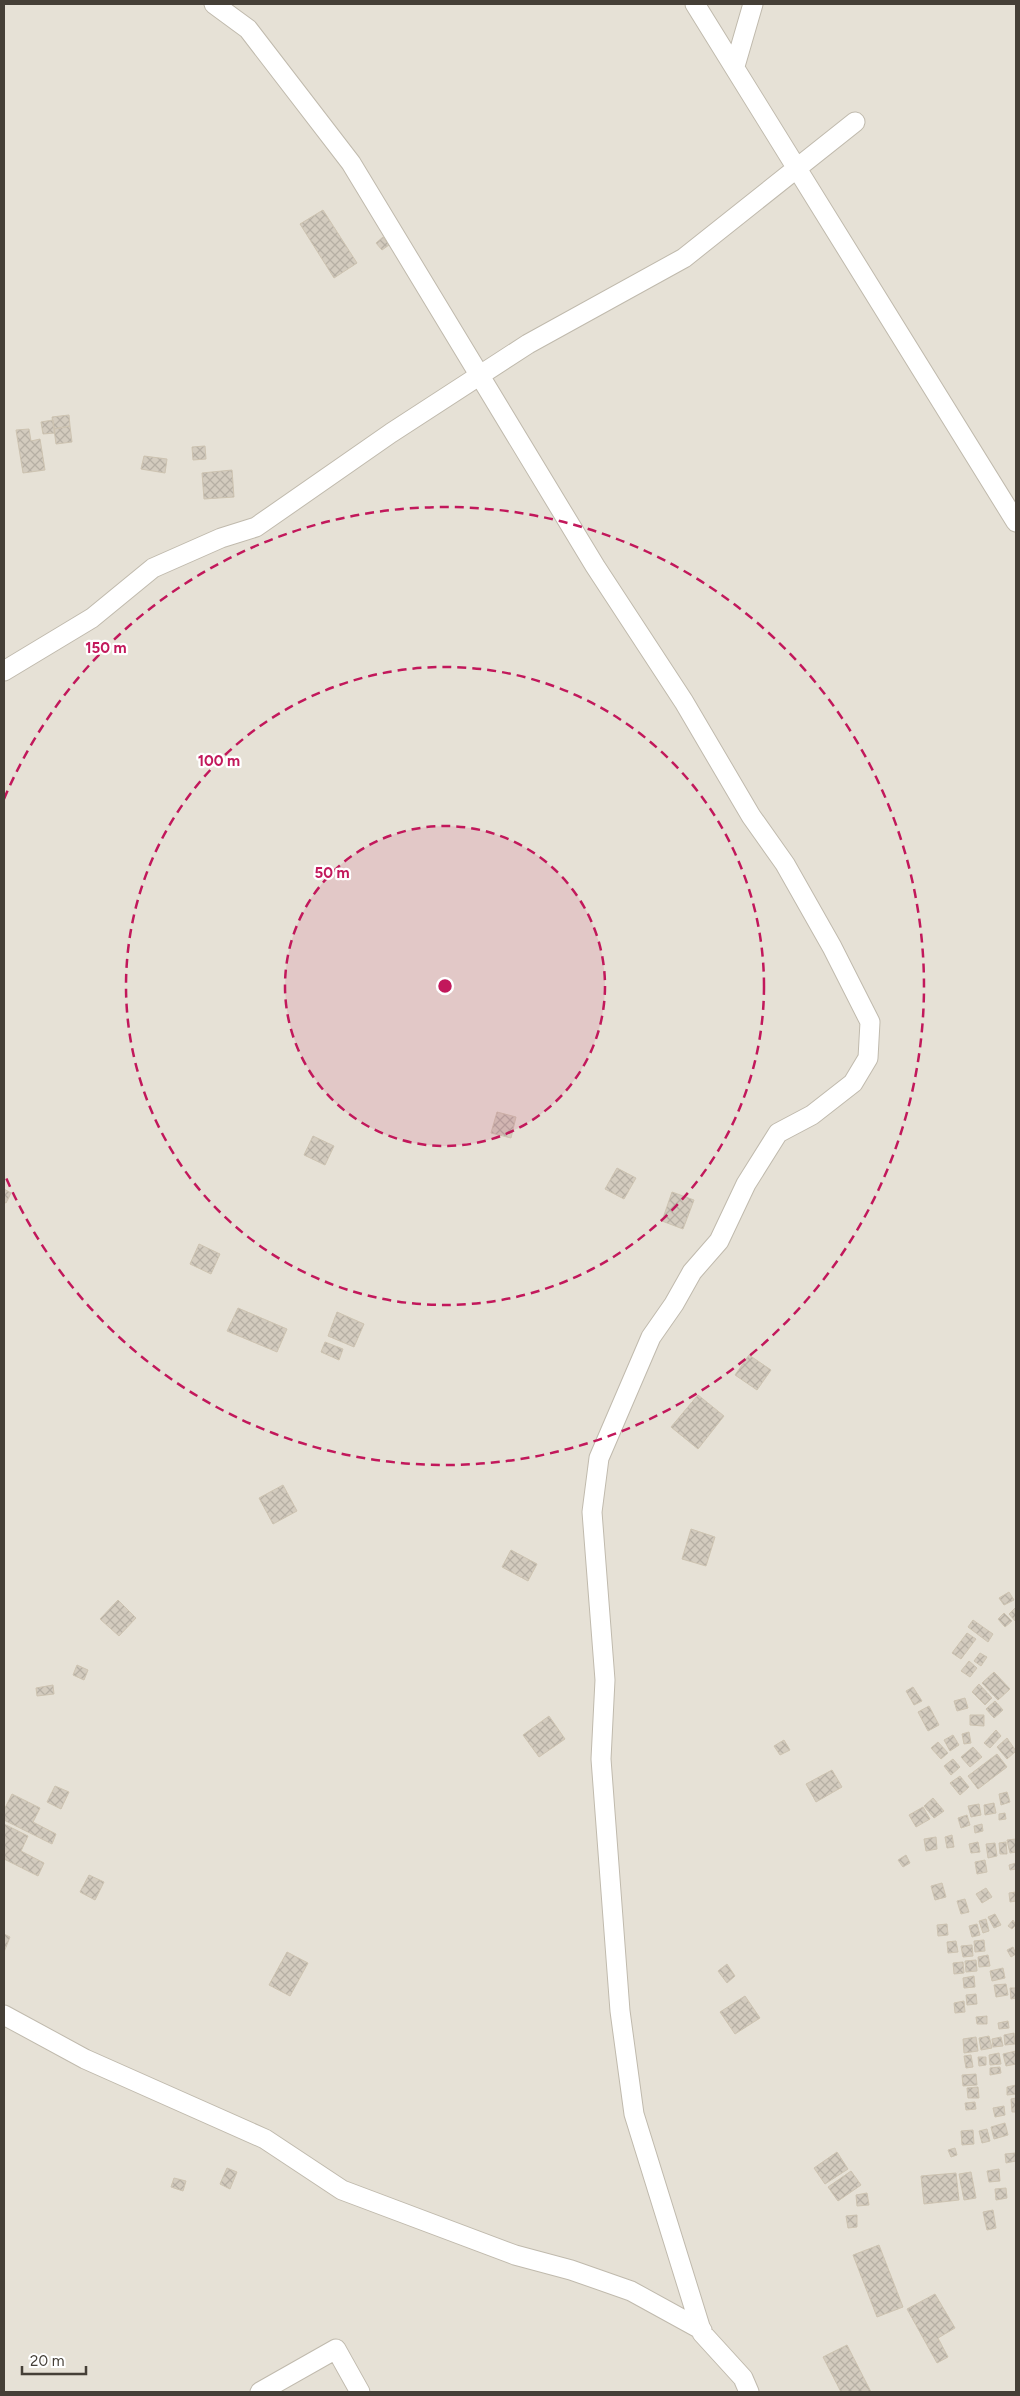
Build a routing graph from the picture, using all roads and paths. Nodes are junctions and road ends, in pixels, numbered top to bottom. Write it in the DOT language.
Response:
graph roads {
  1 [pos="214,4"];
  2 [pos="695,4"];
  3 [pos="753,4"];
  4 [pos="734,66"];
  5 [pos="854,122"];
  6 [pos="797,168"];
  7 [pos="479,376"];
  8 [pos="1016,522"];
  9 [pos="4,671"];
  10 [pos="4,2015"];
  11 [pos="702,2330"];
  12 [pos="260,2392"];
  13 [pos="360,2392"];
  14 [pos="749,2392"];
  1 -- 7 [label="street"];
  2 -- 4 [label="street"];
  3 -- 4 [label="street"];
  4 -- 6 [label="street"];
  5 -- 6 [label="street"];
  6 -- 7 [label="street"];
  6 -- 8 [label="street"];
  7 -- 9 [label="street"];
  7 -- 11 [label="street"];
  10 -- 11 [label="street"];
  11 -- 14 [label="street"];
  12 -- 13 [label="street"];
}
